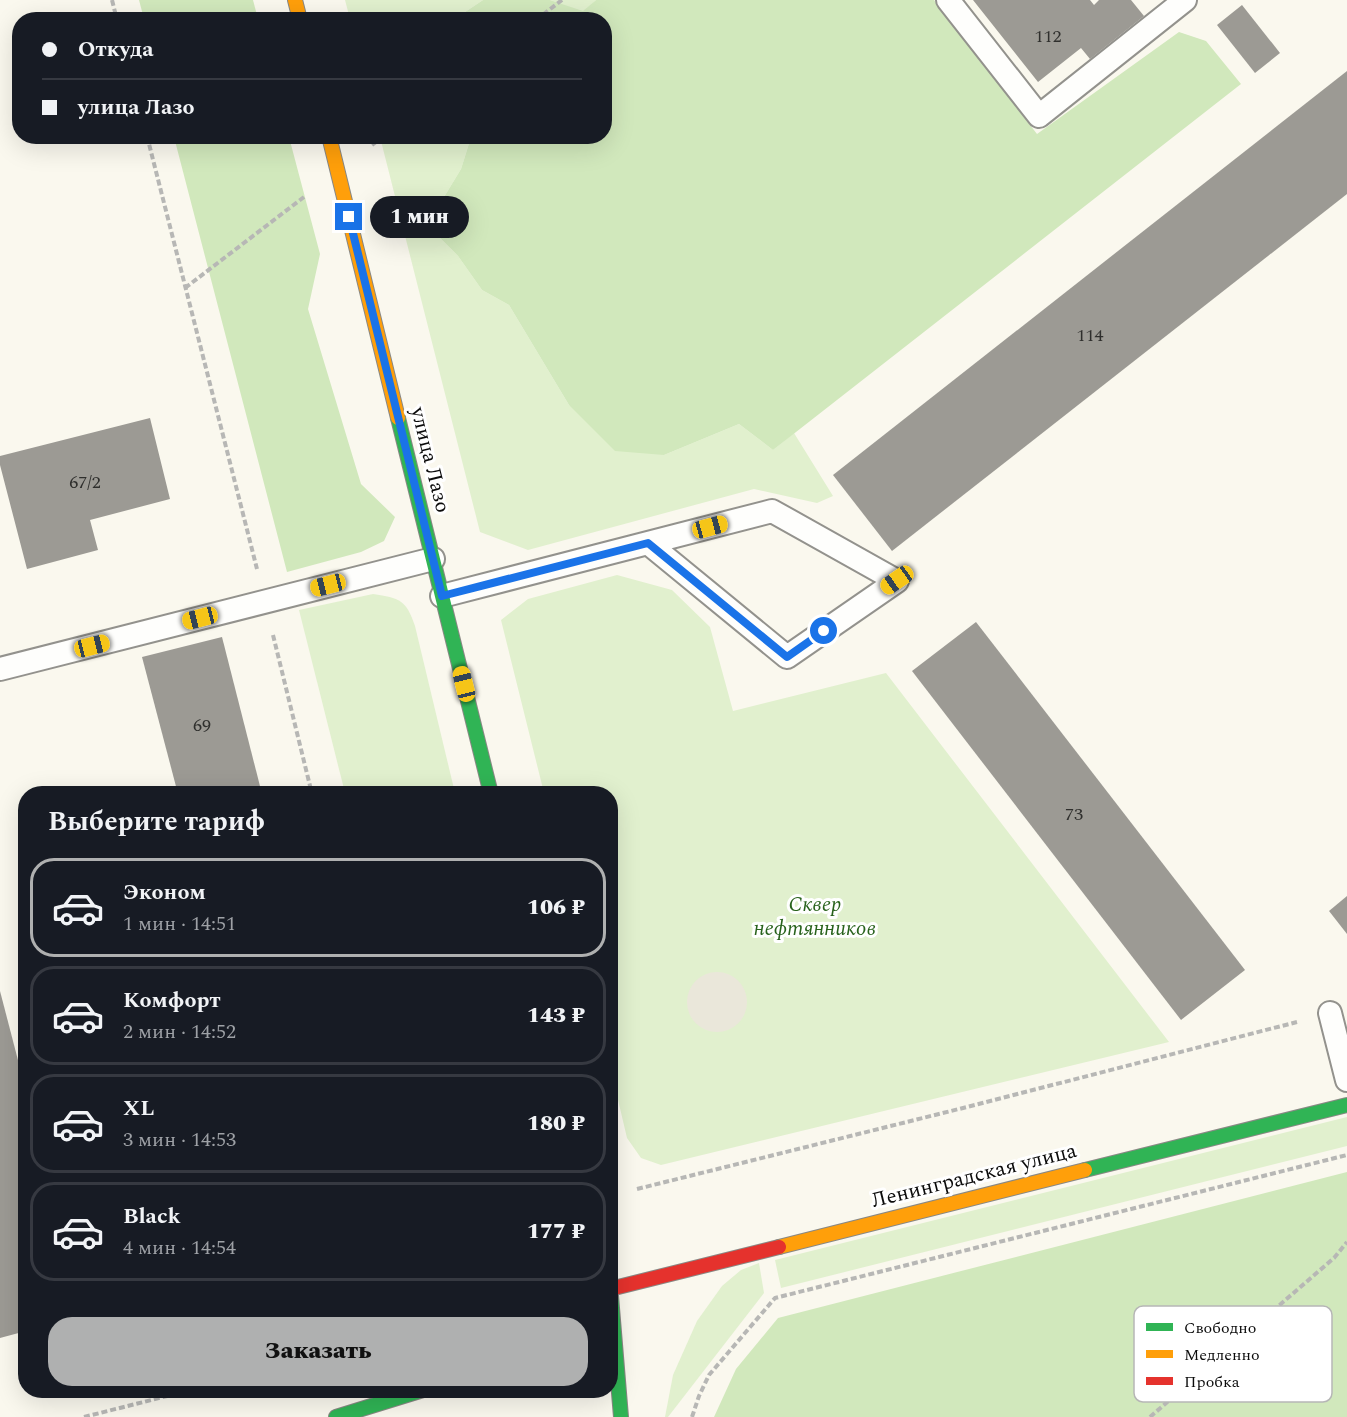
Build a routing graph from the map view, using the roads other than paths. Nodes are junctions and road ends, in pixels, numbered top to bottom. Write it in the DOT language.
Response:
graph roads {
  1 [pos="948,0"];
  2 [pos="1170,5"];
  3 [pos="331,144"];
  4 [pos="648,543"];
  5 [pos="433,559"];
  6 [pos="442,596"];
  7 [pos="0,669"];
  8 [pos="489,786"];
  9 [pos="1330,1013"];
  10 [pos="1347,1080"];
  11 [pos="1347,1105"];
  12 [pos="618,1285"];
  13 [pos="618,1378"];
  14 [pos="397,1398"];
  15 [pos="336,1417"];
  16 [pos="621,1417"];
  1 -- 2 [label="lane"];
  3 -- 5 [label="main road, улица Лазо"];
  4 -- 4 [label="lane"];
  4 -- 6 [label="lane"];
  5 -- 6 [label="main road, улица Лазо"];
  5 -- 7 [label="lane"];
  6 -- 8 [label="main road, улица Лазо"];
  9 -- 10 [label="lane"];
  11 -- 12 [label="main road, Ленинградская улица"];
  13 -- 16 [label="main road"];
  14 -- 15 [label="main road"];
}
